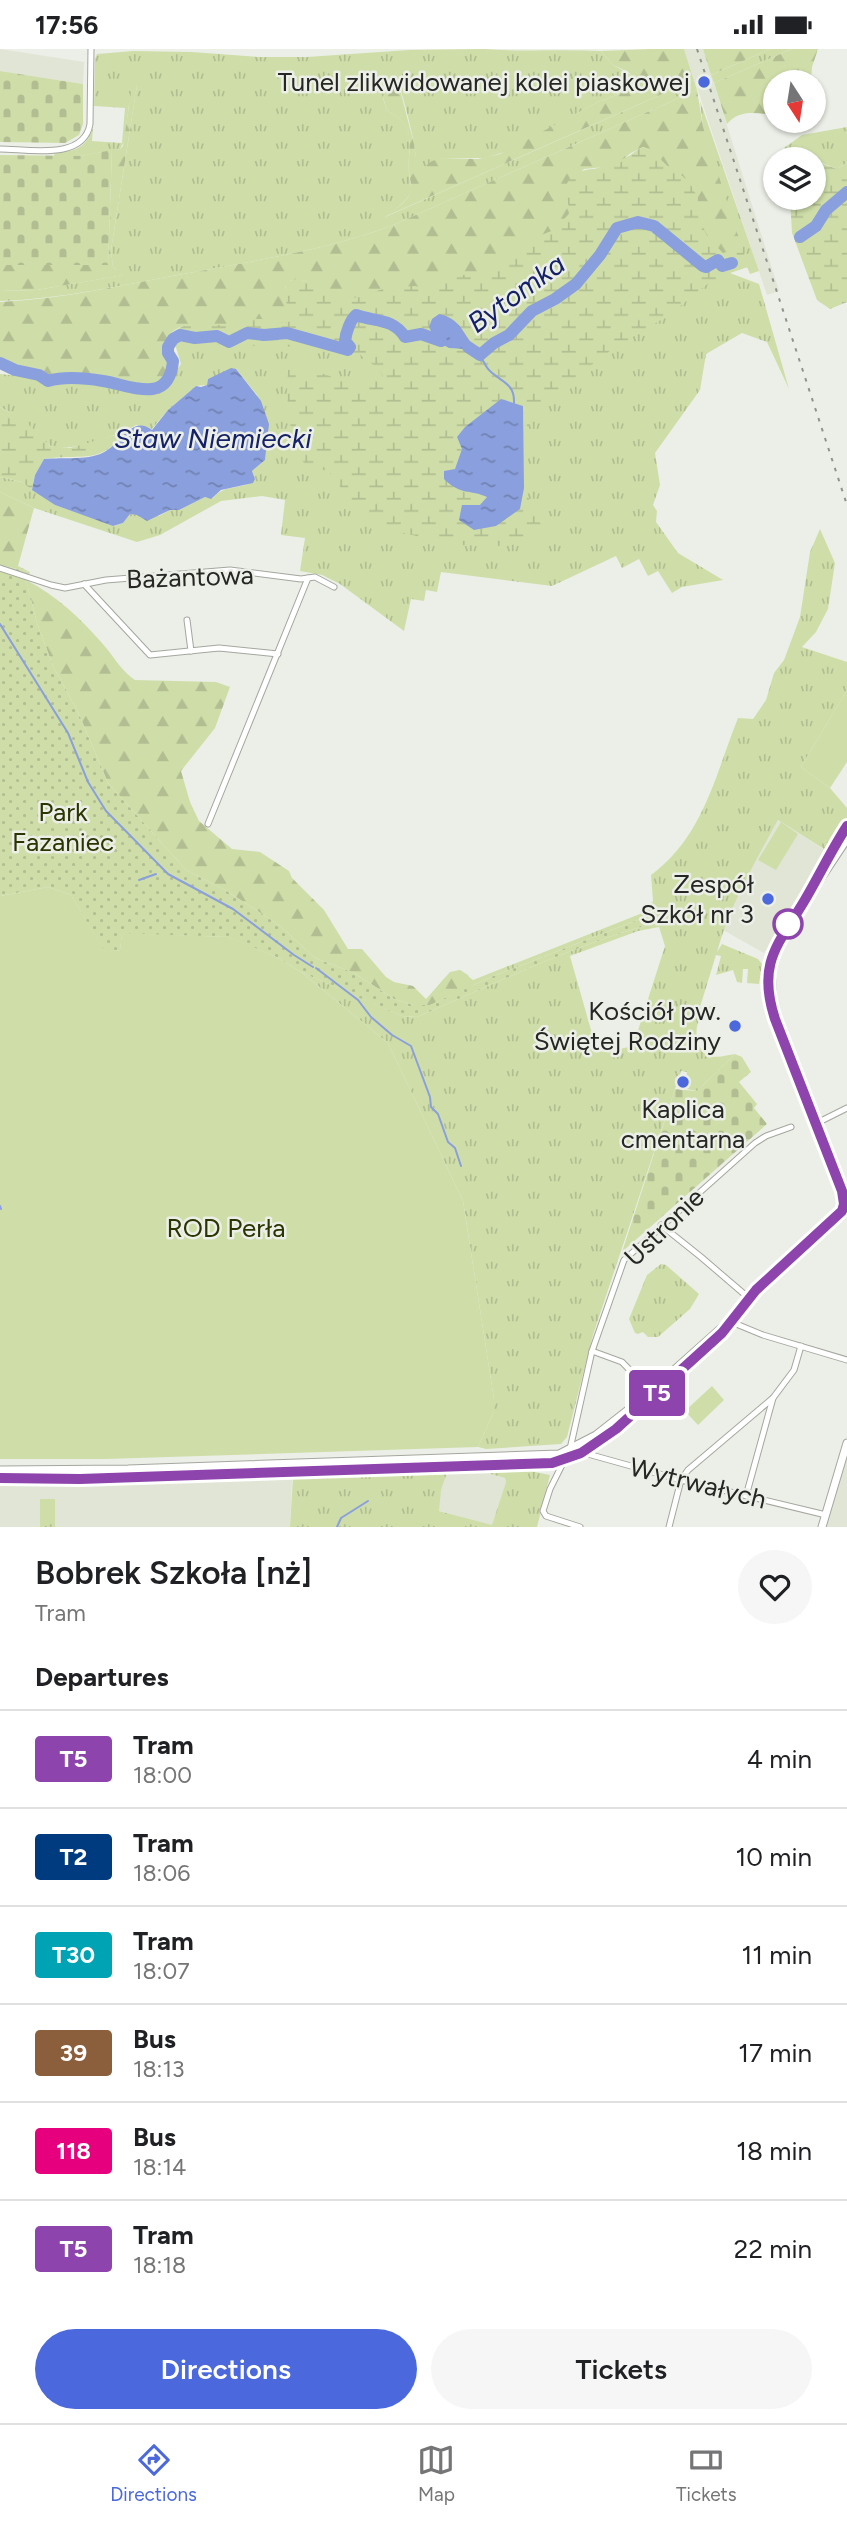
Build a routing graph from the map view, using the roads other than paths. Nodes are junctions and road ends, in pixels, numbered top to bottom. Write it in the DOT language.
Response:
graph roads {
  1 [pos="91,49"];
  2 [pos="0,149"];
  3 [pos="0,568"];
  4 [pos="308,578"];
  5 [pos="84,584"];
  6 [pos="334,587"];
  7 [pos="187,620"];
  8 [pos="191,651"];
  9 [pos="278,654"];
  10 [pos="208,824"];
  11 [pos="847,839"];
  12 [pos="847,1108"];
  13 [pos="817,1123"];
  14 [pos="791,1127"];
  15 [pos="847,1198"];
  16 [pos="847,1211"];
  17 [pos="660,1226"];
  18 [pos="750,1299"];
  19 [pos="729,1321"];
  20 [pos="801,1346"];
  21 [pos="592,1351"];
  22 [pos="847,1360"];
  23 [pos="650,1391"];
  24 [pos="773,1398"];
  25 [pos="847,1443"];
  26 [pos="570,1449"];
  27 [pos="0,1470"];
  28 [pos="681,1480"];
  29 [pos="746,1496"];
  30 [pos="826,1515"];
  31 [pos="576,1527"];
  32 [pos="668,1527"];
  33 [pos="822,1527"];
  1 -- 2 [label="street"];
  3 -- 5 [label="street, Bażantowa"];
  4 -- 5 [label="street, Bażantowa"];
  4 -- 6 [label="street, Bażantowa"];
  4 -- 9 [label="street"];
  5 -- 8 [label="street, Bażantowa"];
  7 -- 8 [label="street"];
  8 -- 9 [label="street, Bażantowa"];
  9 -- 10 [label="street"];
  11 -- 13 [label="street"];
  12 -- 13 [label="street"];
  13 -- 15 [label="street"];
  14 -- 17 [label="street, Ustronie"];
  16 -- 18 [label="street"];
  17 -- 18 [label="street"];
  17 -- 21 [label="street, Ustronie"];
  18 -- 19 [label="street"];
  19 -- 20 [label="street"];
  19 -- 23 [label="street"];
  20 -- 22 [label="street"];
  20 -- 24 [label="street"];
  21 -- 23 [label="street"];
  21 -- 26 [label="street, Ustronie"];
  23 -- 26 [label="street"];
  24 -- 28 [label="street"];
  24 -- 29 [label="street"];
  25 -- 30 [label="street"];
  26 -- 27 [label="street"];
  26 -- 28 [label="street, Wytrwałych"];
  26 -- 31 [label="street, Ustronie"];
  28 -- 29 [label="street, Wytrwałych"];
  28 -- 32 [label="street"];
  29 -- 30 [label="street, Wytrwałych"];
  30 -- 33 [label="street"];
}
